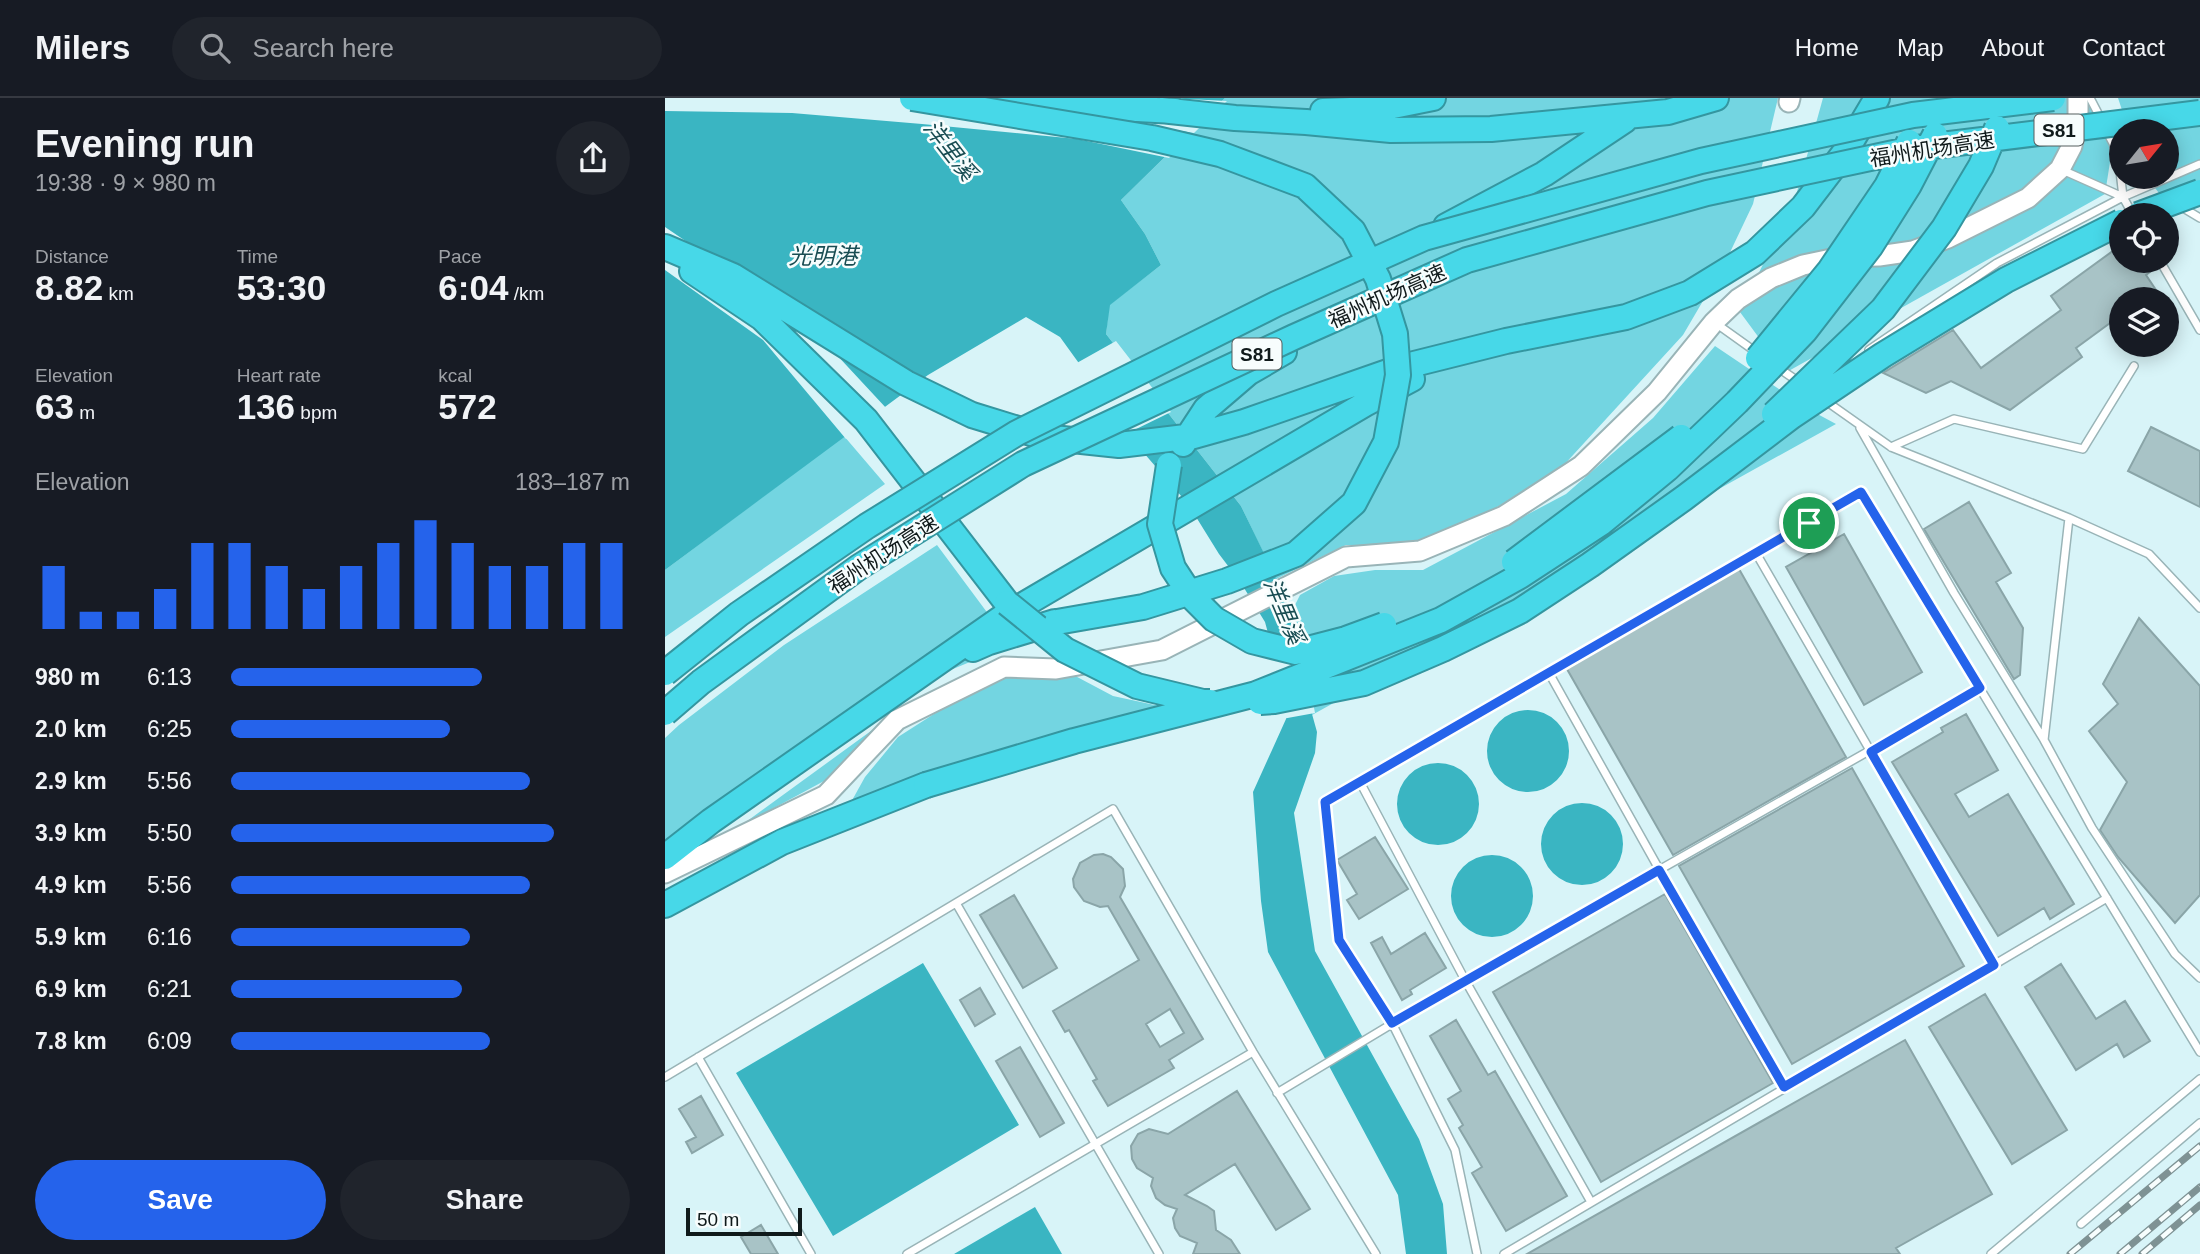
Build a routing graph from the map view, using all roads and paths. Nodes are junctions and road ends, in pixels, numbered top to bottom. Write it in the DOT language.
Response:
graph roads {
  1 [pos="912,98"];
  2 [pos="926,98"];
  3 [pos="1433,98"];
  4 [pos="1658,98"];
  5 [pos="1716,98"];
  6 [pos="1877,98"];
  7 [pos="1932,98"];
  8 [pos="1955,98"];
  9 [pos="2010,98"];
  10 [pos="2053,98"];
  11 [pos="2077,98"];
  12 [pos="2090,98"];
  13 [pos="1161,110"];
  14 [pos="2200,113"];
  15 [pos="2200,164"];
  16 [pos="2060,169"];
  17 [pos="2179,173"];
  18 [pos="2146,189"];
  19 [pos="2151,189"];
  20 [pos="2200,192"];
  21 [pos="2115,203"];
  22 [pos="2127,203"];
  23 [pos="2136,203"];
  24 [pos="2161,203"];
  25 [pos="2200,218"];
  26 [pos="2109,220"];
  27 [pos="2109,223"];
  28 [pos="1424,238"];
  29 [pos="665,247"];
  30 [pos="665,253"];
  31 [pos="2167,273"];
  32 [pos="1343,316"];
  33 [pos="1714,322"];
  34 [pos="2200,330"];
  35 [pos="1506,341"];
  36 [pos="1860,357"];
  37 [pos="2134,366"];
  38 [pos="1828,381"];
  39 [pos="1806,388"];
  40 [pos="1858,424"];
  41 [pos="1891,447"];
  42 [pos="1684,498"];
  43 [pos="2069,518"];
  44 [pos="1756,553"];
  45 [pos="2200,608"];
  46 [pos="665,673"];
  47 [pos="1549,673"];
  48 [pos="904,684"];
  49 [pos="1980,688"];
  50 [pos="665,713"];
  51 [pos="2044,740"];
  52 [pos="1871,752"];
  53 [pos="1360,782"];
  54 [pos="665,857"];
  55 [pos="1659,870"];
  56 [pos="665,873"];
  57 [pos="2107,898"];
  58 [pos="956,903"];
  59 [pos="665,905"];
  60 [pos="1994,965"];
  61 [pos="2200,978"];
  62 [pos="1465,980"];
  63 [pos="1392,1023"];
  64 [pos="1253,1052"];
  65 [pos="2200,1052"];
  66 [pos="698,1057"];
  67 [pos="665,1077"];
  68 [pos="2200,1079"];
  69 [pos="1784,1087"];
  70 [pos="1277,1093"];
  71 [pos="2200,1124"];
  72 [pos="1095,1144"];
  73 [pos="1591,1202"];
  74 [pos="2081,1224"];
  75 [pos="811,1254"];
  76 [pos="907,1254"];
  77 [pos="1159,1254"];
  78 [pos="1376,1254"];
  79 [pos="1477,1254"];
  80 [pos="1504,1254"];
  81 [pos="1991,1254"];
  1 -- 48 [label="highway, bridge"];
  2 -- 13 [label="highway, bridge"];
  3 -- 13 [label="highway"];
  4 -- 28 [label="highway, bridge"];
  5 -- 13 [label="highway"];
  6 -- 35 [label="highway"];
  7 -- 32 [label="highway, bridge"];
  8 -- 59 [label="highway, bridge"];
  9 -- 42 [label="highway, bridge"];
  10 -- 28 [label="highway, 福州机场高速 / S81, bridge"];
  11 -- 16 [label="main road"];
  12 -- 22 [label="lane"];
  14 -- 32 [label="highway, 福州机场高速 / S81, bridge"];
  15 -- 17 [label="lane"];
  16 -- 21 [label="lane"];
  16 -- 33 [label="main road"];
  18 -- 23 [label="lane"];
  19 -- 25 [label="lane"];
  20 -- 24 [label="highway, bridge"];
  26 -- 36 [label="lane"];
  27 -- 42 [label="highway, bridge"];
  28 -- 46 [label="highway, 福州机场高速 / S81, bridge"];
  29 -- 35 [label="highway, bridge"];
  30 -- 42 [label="highway, bridge"];
  31 -- 34 [label="lane"];
  32 -- 50 [label="highway, 福州机场高速 / S81, bridge"];
  33 -- 39 [label="lane"];
  33 -- 56 [label="main road"];
  35 -- 48 [label="highway"];
  37 -- 41 [label="lane"];
  38 -- 40 [label="lane"];
  40 -- 41 [label="lane"];
  40 -- 51 [label="lane"];
  41 -- 43 [label="lane"];
  43 -- 45 [label="lane"];
  43 -- 51 [label="lane"];
  44 -- 47 [label="lane"];
  44 -- 49 [label="lane"];
  44 -- 52 [label="lane"];
  47 -- 53 [label="lane"];
  47 -- 55 [label="lane"];
  48 -- 54 [label="highway"];
  49 -- 52 [label="lane"];
  49 -- 57 [label="lane"];
  51 -- 61 [label="lane"];
  52 -- 55 [label="lane"];
  52 -- 60 [label="lane"];
  53 -- 62 [label="lane"];
  53 -- 63 [label="lane"];
  55 -- 62 [label="lane"];
  55 -- 69 [label="lane"];
  57 -- 60 [label="lane"];
  57 -- 65 [label="lane"];
  58 -- 64 [label="lane"];
  58 -- 66 [label="lane"];
  58 -- 72 [label="lane"];
  60 -- 69 [label="lane"];
  62 -- 63 [label="lane"];
  62 -- 73 [label="lane"];
  63 -- 70 [label="lane"];
  63 -- 79 [label="lane"];
  64 -- 70 [label="lane"];
  64 -- 72 [label="lane"];
  66 -- 67 [label="lane"];
  66 -- 75 [label="lane"];
  68 -- 81 [label="lane"];
  69 -- 73 [label="lane"];
  70 -- 78 [label="lane"];
  71 -- 74 [label="lane"];
  72 -- 76 [label="lane"];
  72 -- 77 [label="lane"];
  73 -- 80 [label="lane"];
}
